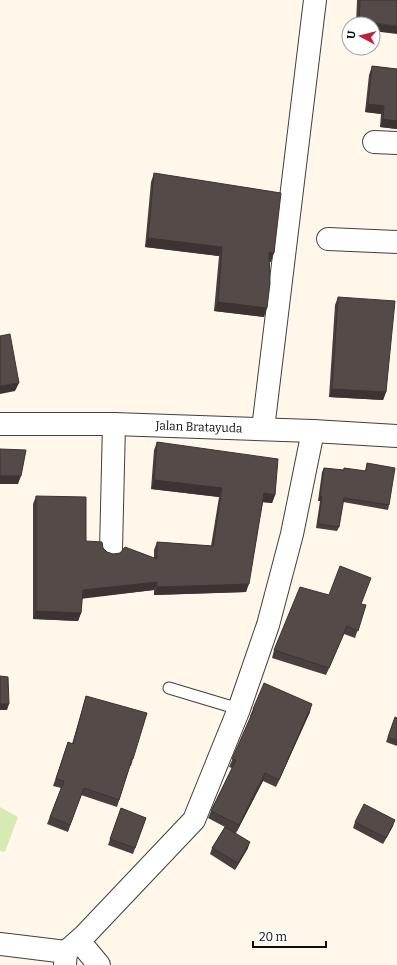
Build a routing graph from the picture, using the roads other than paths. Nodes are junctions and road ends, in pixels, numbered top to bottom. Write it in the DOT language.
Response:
graph roads {
  1 [pos="316,0"];
  2 [pos="374,142"];
  3 [pos="397,143"];
  4 [pos="328,239"];
  5 [pos="397,242"];
  6 [pos="0,424"];
  7 [pos="114,424"];
  8 [pos="263,429"];
  9 [pos="313,431"];
  10 [pos="397,436"];
  11 [pos="111,550"];
  12 [pos="168,688"];
  13 [pos="239,709"];
  14 [pos="0,944"];
  15 [pos="70,953"];
  16 [pos="99,965"];
  1 -- 8 [label="street"];
  2 -- 3 [label="street"];
  4 -- 5 [label="street"];
  6 -- 7 [label="street, Jalan Bratayuda"];
  7 -- 8 [label="street, Jalan Bratayuda"];
  7 -- 11 [label="street"];
  8 -- 9 [label="street, Jalan Bratayuda"];
  9 -- 10 [label="street, Jalan Bratayuda"];
  9 -- 13 [label="street"];
  12 -- 13 [label="lane"];
  13 -- 15 [label="street"];
  14 -- 15 [label="street"];
  15 -- 16 [label="street"];
}
